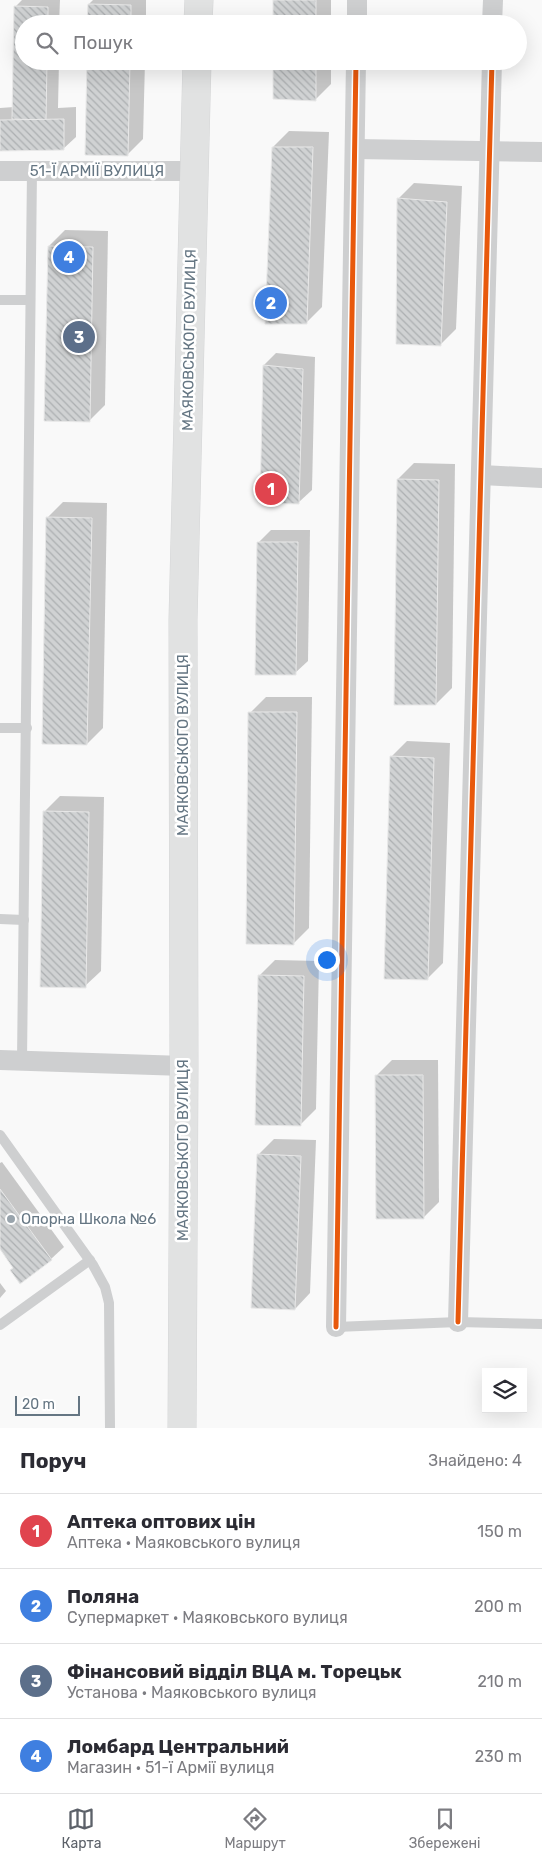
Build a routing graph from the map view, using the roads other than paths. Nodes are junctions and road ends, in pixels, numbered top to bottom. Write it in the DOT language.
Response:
graph roads {
  1 [pos="199,0"];
  2 [pos="357,0"];
  3 [pos="493,0"];
  4 [pos="198,15"];
  5 [pos="357,15"];
  6 [pos="492,15"];
  7 [pos="197,70"];
  8 [pos="356,70"];
  9 [pos="492,70"];
  10 [pos="355,149"];
  11 [pos="490,152"];
  12 [pos="542,152"];
  13 [pos="17,171"];
  14 [pos="193,171"];
  15 [pos="0,300"];
  16 [pos="30,300"];
  17 [pos="482,475"];
  18 [pos="542,478"];
  19 [pos="0,728"];
  20 [pos="27,728"];
  21 [pos="0,920"];
  22 [pos="24,920"];
  23 [pos="0,1060"];
  24 [pos="22,1061"];
  25 [pos="184,1066"];
  26 [pos="0,1135"];
  27 [pos="90,1260"];
  28 [pos="458,1322"];
  29 [pos="542,1324"];
  30 [pos="0,1325"];
  31 [pos="336,1327"];
  32 [pos="110,1428"];
  33 [pos="182,1428"];
  1 -- 4 [label="main road"];
  2 -- 5 [label="street"];
  3 -- 6 [label="street"];
  7 -- 14 [label="main road, МАЯКОВСЬКОГО ВУЛИЦЯ"];
  8 -- 10 [label="street"];
  9 -- 11 [label="street"];
  10 -- 11 [label="street"];
  10 -- 31 [label="street"];
  11 -- 12 [label="street"];
  11 -- 17 [label="street"];
  13 -- 14 [label="street, 51-Ї АРМІЇ ВУЛИЦЯ"];
  13 -- 16 [label="lane"];
  14 -- 25 [label="main road, МАЯКОВСЬКОГО ВУЛИЦЯ"];
  15 -- 16 [label="lane"];
  16 -- 20 [label="lane"];
  17 -- 18 [label="street"];
  17 -- 28 [label="street"];
  19 -- 20 [label="lane"];
  20 -- 22 [label="lane"];
  21 -- 22 [label="lane"];
  22 -- 24 [label="lane"];
  23 -- 24 [label="street"];
  24 -- 25 [label="street"];
  25 -- 33 [label="main road, МАЯКОВСЬКОГО ВУЛИЦЯ"];
  26 -- 27 [label="lane"];
  27 -- 30 [label="lane"];
  27 -- 32 [label="lane"];
  28 -- 29 [label="lane"];
  28 -- 31 [label="lane"];
}
